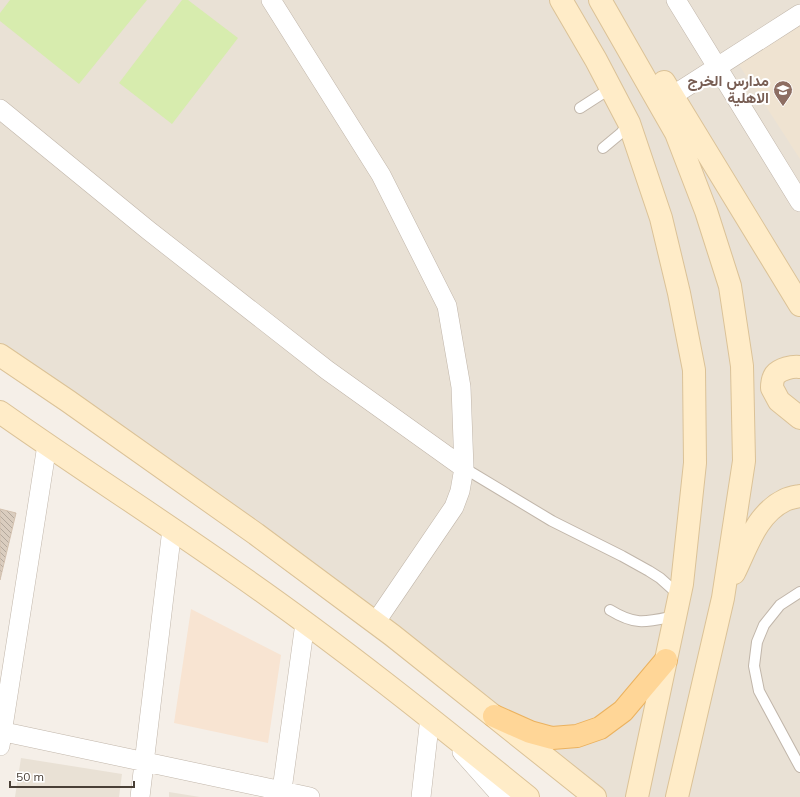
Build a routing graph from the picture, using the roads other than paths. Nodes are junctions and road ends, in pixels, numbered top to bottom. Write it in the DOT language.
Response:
graph roads {
  1 [pos="271,0"];
  2 [pos="561,0"];
  3 [pos="600,0"];
  4 [pos="613,0"];
  5 [pos="676,0"];
  6 [pos="800,14"];
  7 [pos="718,67"];
  8 [pos="611,88"];
  9 [pos="672,96"];
  10 [pos="580,108"];
  11 [pos="0,109"];
  12 [pos="629,123"];
  13 [pos="603,148"];
  14 [pos="800,202"];
  15 [pos="800,305"];
  16 [pos="0,355"];
  17 [pos="800,367"];
  18 [pos="0,412"];
  19 [pos="800,418"];
  20 [pos="47,445"];
  21 [pos="464,468"];
  22 [pos="800,496"];
  23 [pos="172,529"];
  24 [pos="800,592"];
  25 [pos="680,595"];
  26 [pos="723,598"];
  27 [pos="610,610"];
  28 [pos="675,616"];
  29 [pos="305,623"];
  30 [pos="375,623"];
  31 [pos="666,660"];
  32 [pos="494,716"];
  33 [pos="430,717"];
  34 [pos="1,736"];
  35 [pos="690,742"];
  36 [pos="144,761"];
  37 [pos="800,768"];
  38 [pos="282,794"];
  39 [pos="140,797"];
  40 [pos="310,797"];
  41 [pos="421,797"];
  42 [pos="502,797"];
  43 [pos="528,797"];
  44 [pos="595,797"];
  45 [pos="637,797"];
  46 [pos="677,797"];
  47 [pos="693,797"];
  1 -- 21 [label="street"];
  2 -- 8 [label="main road"];
  3 -- 26 [label="main road"];
  4 -- 9 [label="main road"];
  5 -- 7 [label="street"];
  6 -- 7 [label="street"];
  7 -- 9 [label="street"];
  7 -- 14 [label="street"];
  8 -- 10 [label="lane"];
  8 -- 12 [label="main road"];
  9 -- 15 [label="main road"];
  11 -- 21 [label="street"];
  12 -- 13 [label="lane"];
  12 -- 25 [label="main road"];
  16 -- 30 [label="main road"];
  17 -- 19 [label="main road"];
  18 -- 20 [label="main road"];
  20 -- 23 [label="main road"];
  20 -- 34 [label="street"];
  21 -- 25 [label="lane"];
  21 -- 30 [label="street"];
  22 -- 26 [label="main road"];
  23 -- 29 [label="main road"];
  23 -- 36 [label="street"];
  24 -- 37 [label="lane"];
  25 -- 28 [label="main road"];
  26 -- 35 [label="main road"];
  27 -- 28 [label="lane"];
  28 -- 31 [label="main road"];
  29 -- 33 [label="main road"];
  29 -- 38 [label="street"];
  30 -- 32 [label="main road"];
  31 -- 32 [label="main road"];
  31 -- 45 [label="main road"];
  32 -- 44 [label="main road"];
  33 -- 41 [label="street"];
  33 -- 42 [label="street"];
  33 -- 43 [label="main road"];
  34 -- 36 [label="street"];
  35 -- 46 [label="main road"];
  35 -- 47 [label="main road"];
  36 -- 38 [label="street"];
  36 -- 39 [label="street"];
  38 -- 40 [label="street"];
}
